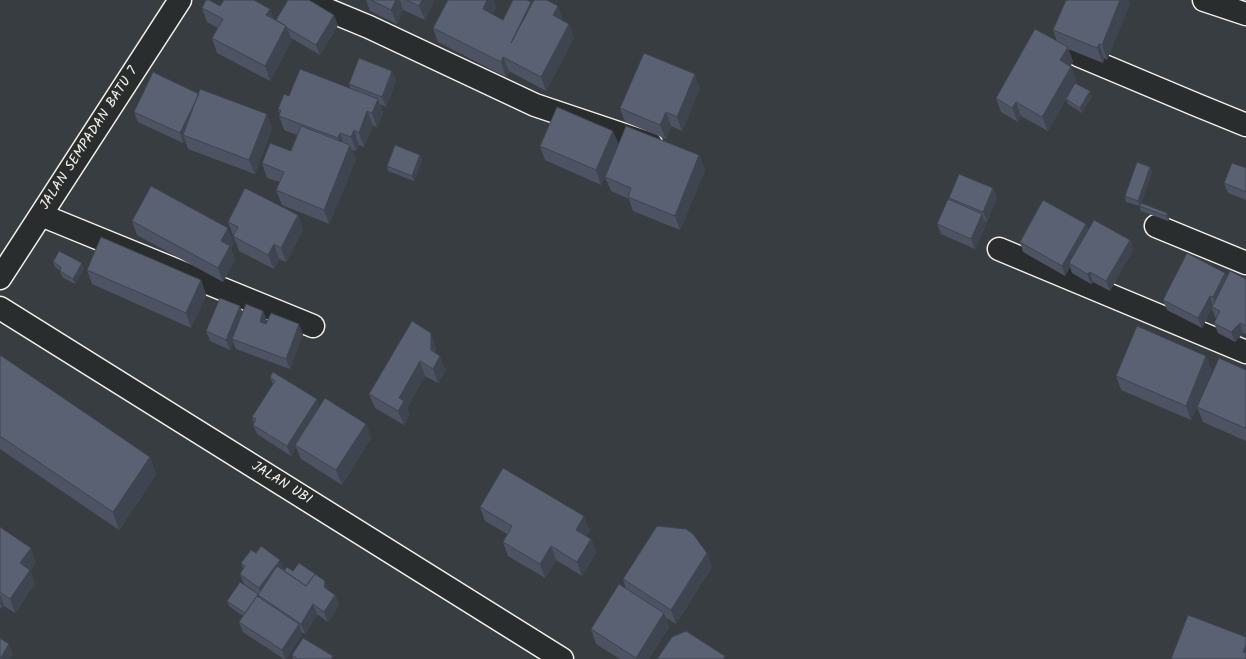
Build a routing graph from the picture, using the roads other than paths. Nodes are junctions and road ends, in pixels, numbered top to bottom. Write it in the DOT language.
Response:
graph roads {
  1 [pos="180,0"];
  2 [pos="304,0"];
  3 [pos="1204,0"];
  4 [pos="1246,14"];
  5 [pos="1078,55"];
  6 [pos="1246,125"];
  7 [pos="667,150"];
  8 [pos="41,215"];
  9 [pos="1156,226"];
  10 [pos="999,249"];
  11 [pos="1246,263"];
  12 [pos="0,278"];
  13 [pos="0,308"];
  14 [pos="313,326"];
  15 [pos="1246,352"];
  16 [pos="562,659"];
  1 -- 8 [label="street, JALAN SEMPADAN BATU 7"];
  2 -- 7 [label="street"];
  3 -- 4 [label="street"];
  5 -- 6 [label="street"];
  8 -- 12 [label="street, JALAN SEMPADAN BATU 7"];
  8 -- 14 [label="street"];
  9 -- 11 [label="street"];
  10 -- 15 [label="street"];
  13 -- 16 [label="street, JALAN UBI"];
}
